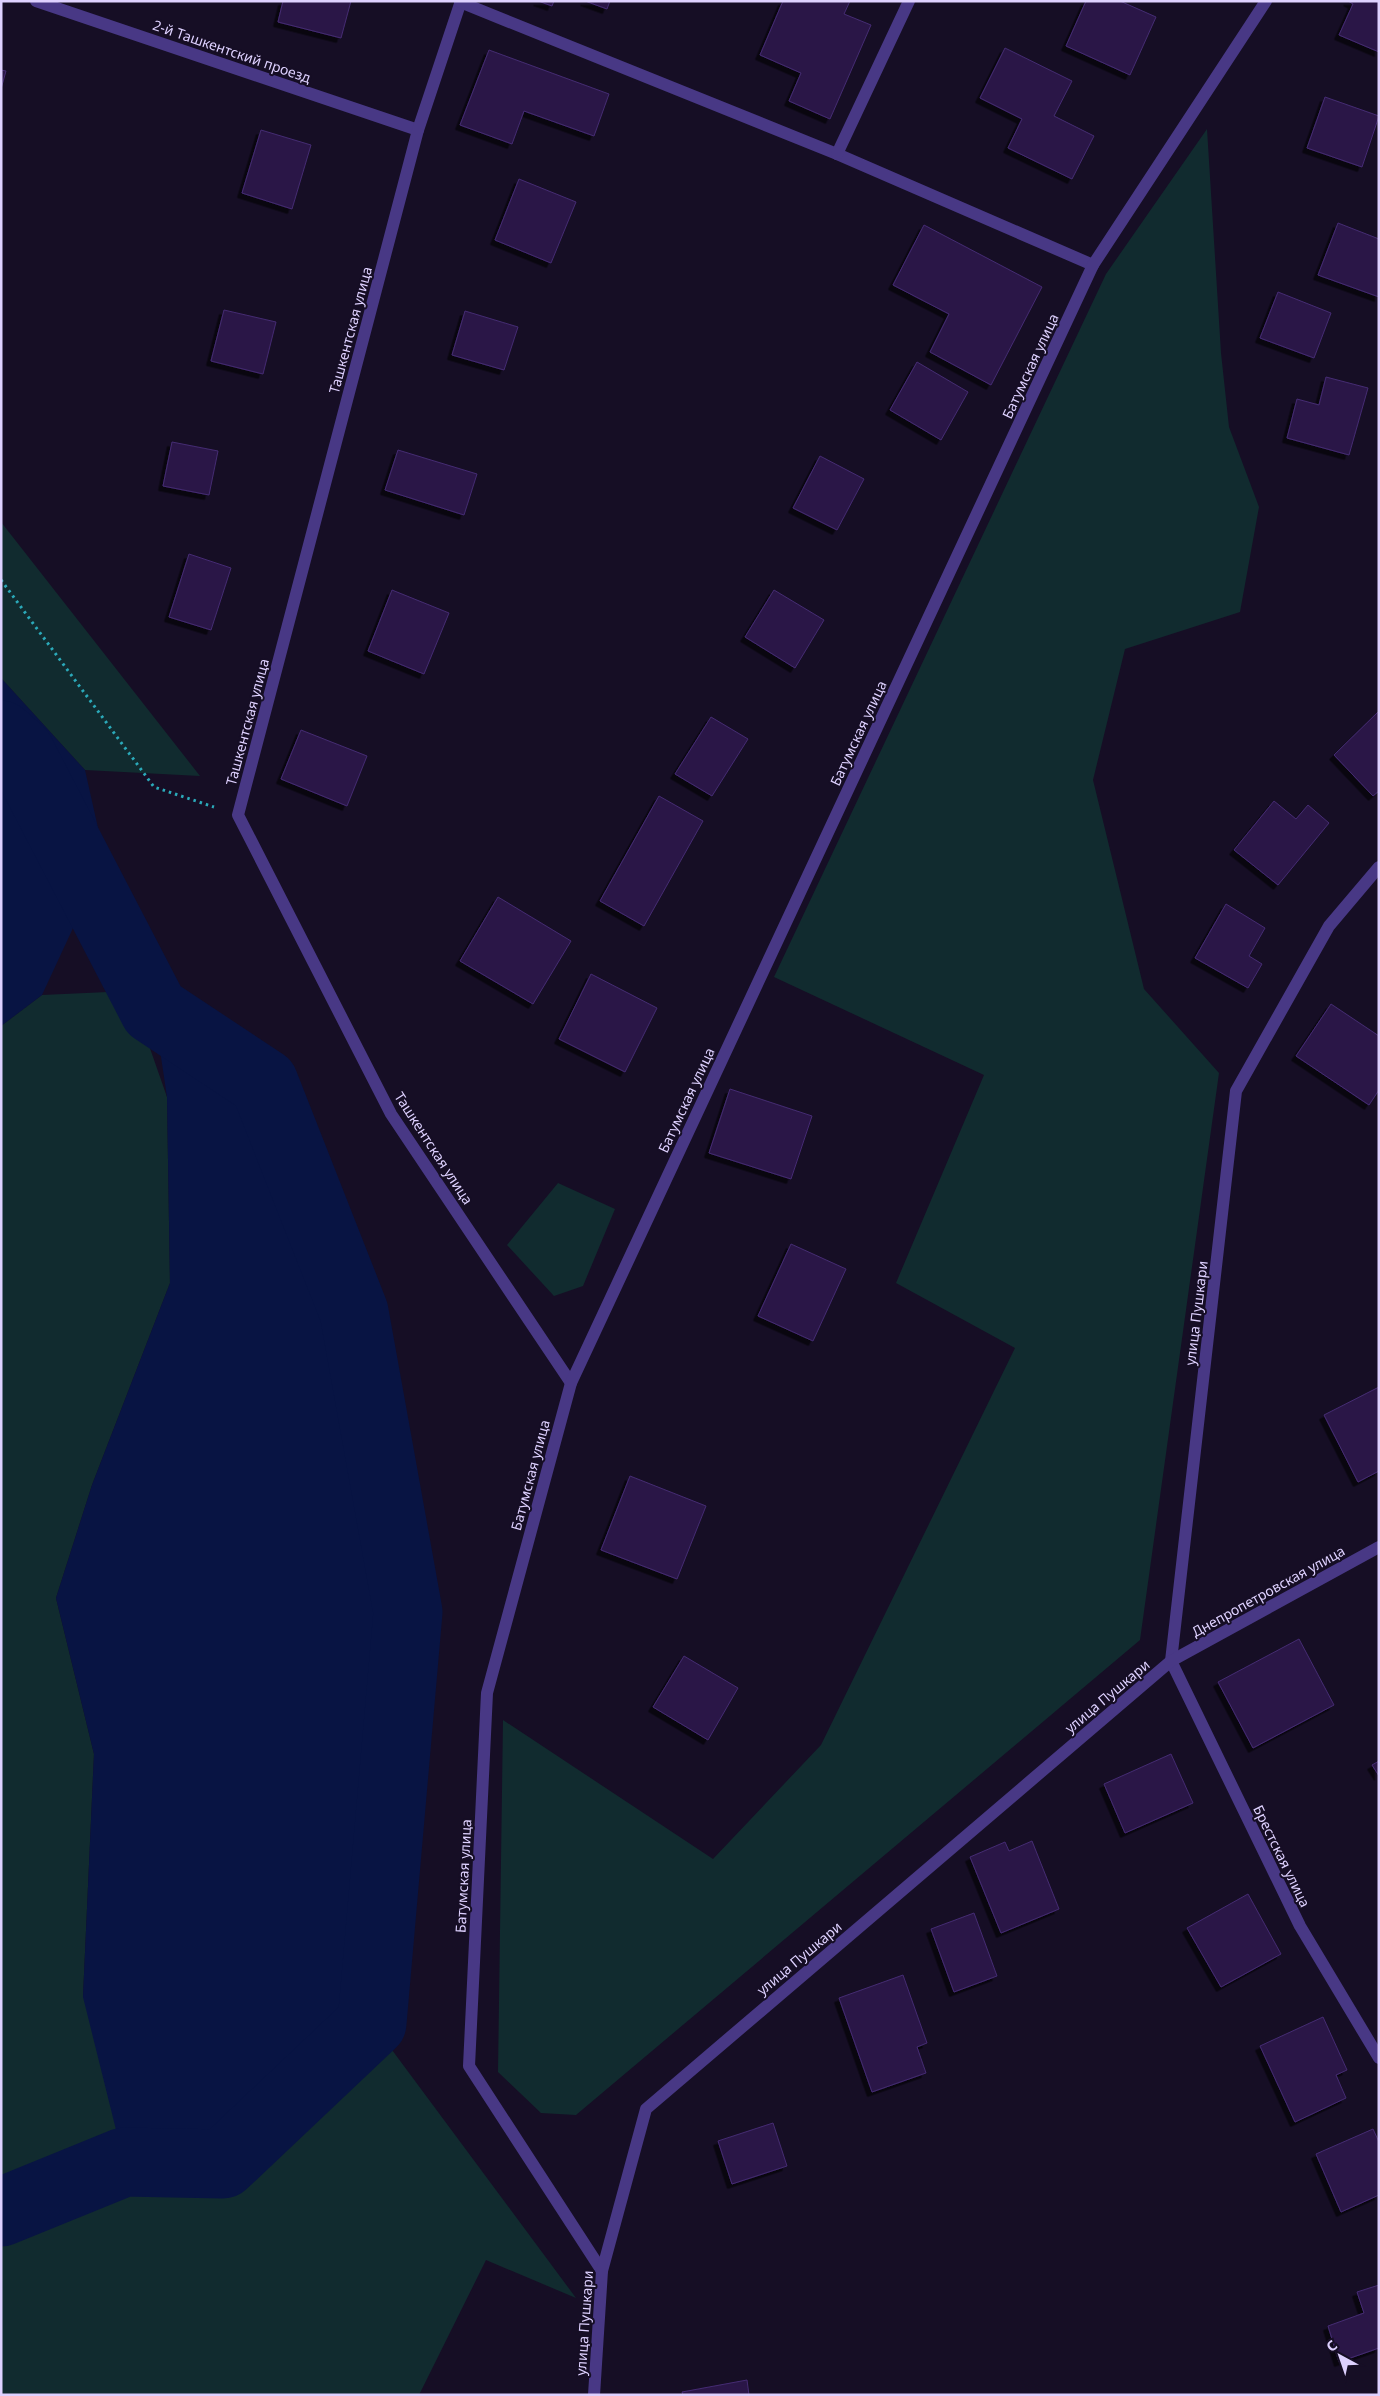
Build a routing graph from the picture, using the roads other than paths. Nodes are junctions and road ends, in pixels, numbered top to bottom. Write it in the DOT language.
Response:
graph roads {
  1 [pos="36,1"];
  2 [pos="909,1"];
  3 [pos="1266,1"];
  4 [pos="460,2"];
  5 [pos="418,130"];
  6 [pos="837,154"];
  7 [pos="1094,265"];
  8 [pos="1379,867"];
  9 [pos="571,1382"];
  10 [pos="1379,1547"];
  11 [pos="1171,1661"];
  12 [pos="1379,2058"];
  13 [pos="602,2271"];
  14 [pos="594,2395"];
  1 -- 5 [label="street, 2-й Ташкентский проезд"];
  2 -- 6 [label="street"];
  3 -- 7 [label="street, Батумская улица"];
  4 -- 5 [label="street, Ташкентская улица"];
  4 -- 6 [label="street"];
  5 -- 9 [label="street, Ташкентская улица"];
  6 -- 7 [label="street"];
  7 -- 9 [label="street, Батумская улица"];
  8 -- 11 [label="street, улица Пушкари"];
  9 -- 13 [label="street, Батумская улица"];
  10 -- 11 [label="street, Днепропетровская улица"];
  11 -- 12 [label="street, Брестская улица"];
  11 -- 13 [label="street, улица Пушкари"];
  13 -- 14 [label="street, улица Пушкари"];
}
